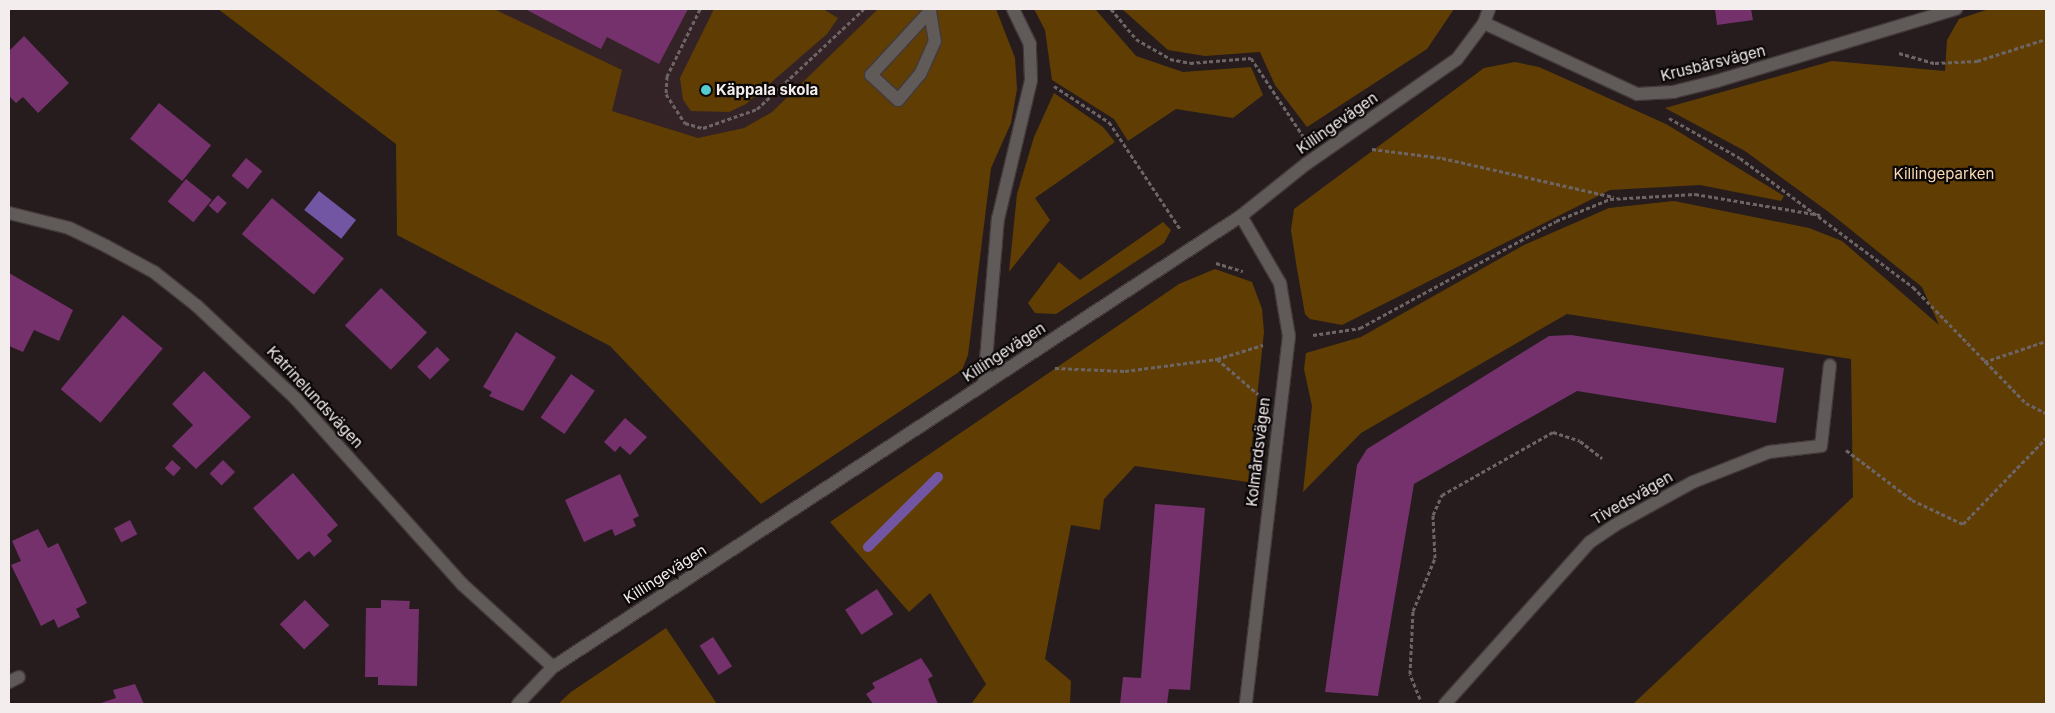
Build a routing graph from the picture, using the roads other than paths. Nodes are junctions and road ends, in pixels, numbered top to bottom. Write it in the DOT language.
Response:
graph roads {
  1 [pos="1013,9"];
  2 [pos="1489,9"];
  3 [pos="1956,9"];
  4 [pos="930,10"];
  5 [pos="1484,23"];
  6 [pos="9,213"];
  7 [pos="1240,216"];
  8 [pos="1830,365"];
  9 [pos="984,384"];
  10 [pos="553,667"];
  11 [pos="518,704"];
  12 [pos="1246,704"];
  13 [pos="1445,704"];
  1 -- 9 [label="street"];
  2 -- 5 [label="street, Killingevägen"];
  3 -- 5 [label="street, Krusbärsvägen"];
  4 -- 4 [label="street"];
  5 -- 7 [label="street, Killingevägen"];
  6 -- 10 [label="street, Katrinelundsvägen"];
  7 -- 9 [label="street, Killingevägen"];
  7 -- 12 [label="street, Kolmårdsvägen"];
  8 -- 13 [label="street, Tivedsvägen"];
  9 -- 10 [label="street, Killingevägen"];
  10 -- 11 [label="street, Killingevägen"];
}
